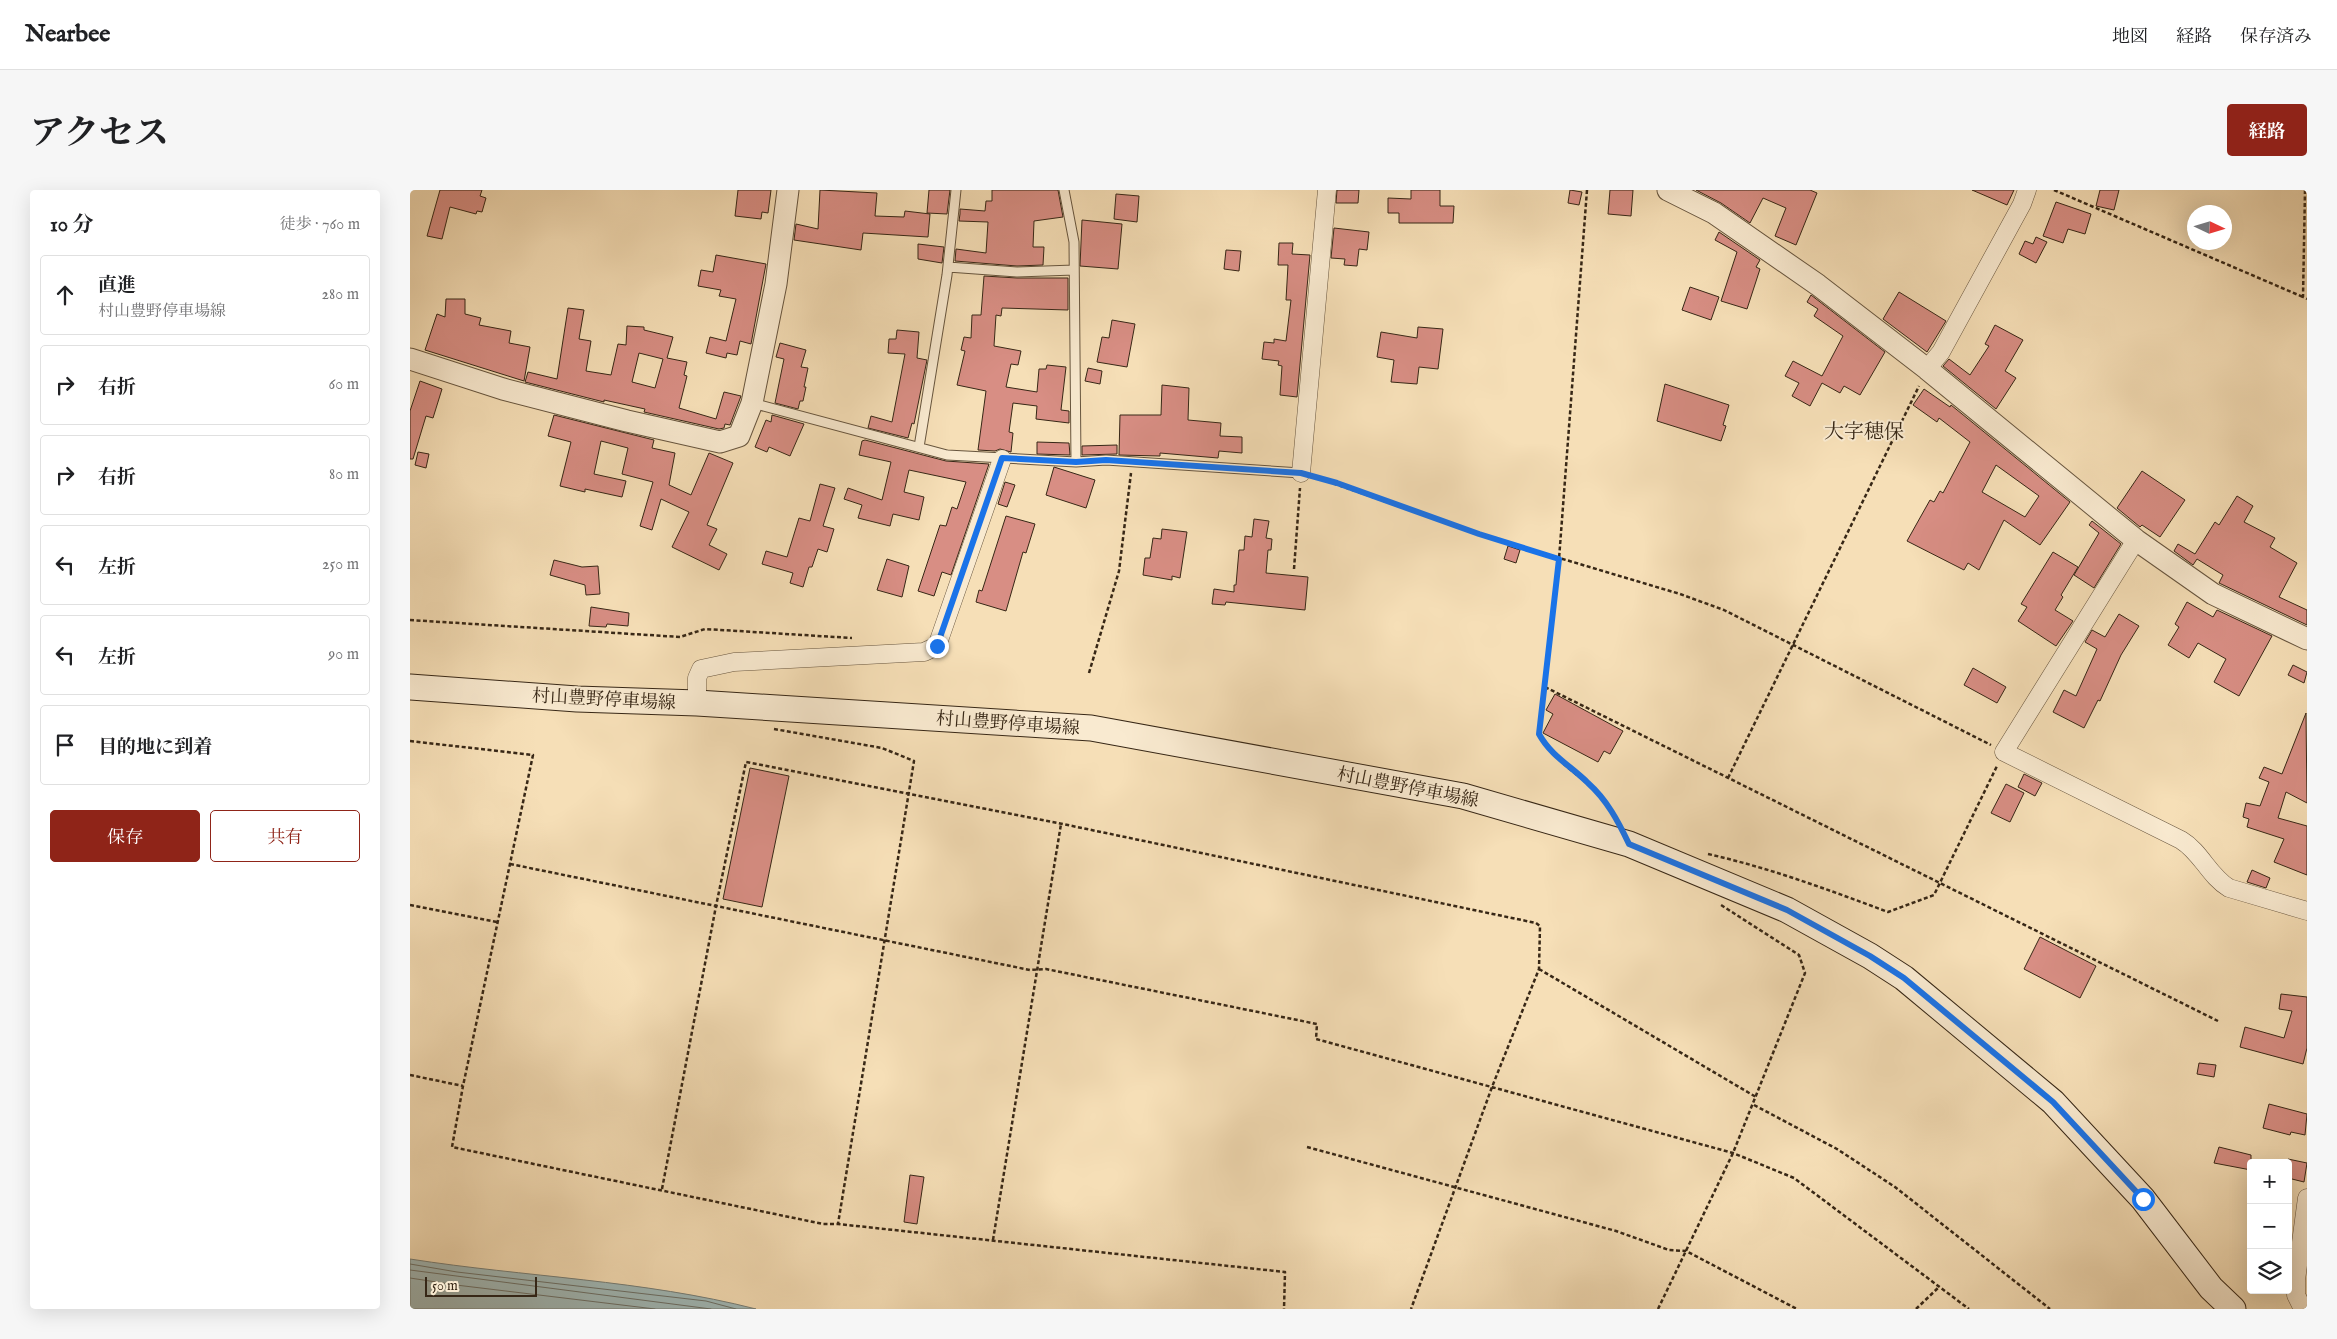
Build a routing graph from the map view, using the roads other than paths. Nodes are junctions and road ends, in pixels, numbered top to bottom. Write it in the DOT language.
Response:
graph roads {
  1 [pos="788,190"];
  2 [pos="956,190"];
  3 [pos="1064,190"];
  4 [pos="1327,190"];
  5 [pos="1668,190"];
  6 [pos="2027,190"];
  7 [pos="948,268"];
  8 [pos="1074,270"];
  9 [pos="410,359"];
  10 [pos="1927,369"];
  11 [pos="752,403"];
  12 [pos="919,447"];
  13 [pos="1002,458"];
  14 [pos="1076,462"];
  15 [pos="1301,473"];
  16 [pos="2136,540"];
  17 [pos="2307,639"];
  18 [pos="410,687"];
  19 [pos="696,703"];
  20 [pos="2307,911"];
  21 [pos="2307,1198"];
  22 [pos="2233,1309"];
  23 [pos="2303,1309"];
  1 -- 11 [label="street"];
  2 -- 7 [label="lane"];
  3 -- 8 [label="lane"];
  4 -- 15 [label="street"];
  5 -- 10 [label="street"];
  6 -- 10 [label="street"];
  7 -- 8 [label="lane"];
  7 -- 12 [label="lane"];
  8 -- 14 [label="lane"];
  9 -- 11 [label="street"];
  10 -- 16 [label="street"];
  11 -- 12 [label="lane"];
  12 -- 13 [label="lane"];
  13 -- 14 [label="lane"];
  13 -- 19 [label="street"];
  14 -- 15 [label="lane"];
  16 -- 17 [label="street"];
  16 -- 20 [label="street"];
  18 -- 19 [label="main road, 村山豊野停車場線"];
  19 -- 22 [label="main road, 村山豊野停車場線"];
  21 -- 23 [label="street"];
}
